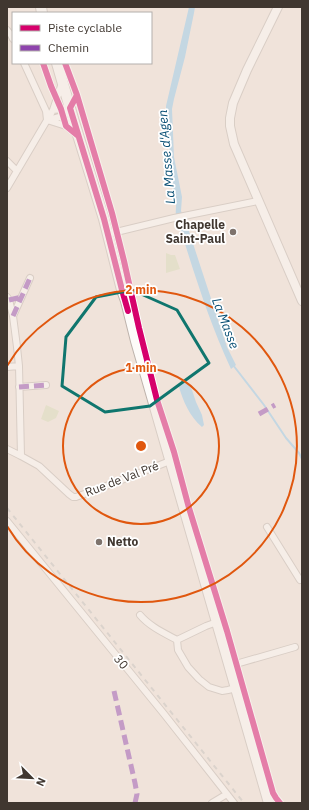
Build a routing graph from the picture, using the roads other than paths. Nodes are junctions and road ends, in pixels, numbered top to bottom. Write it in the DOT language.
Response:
graph roads {
  1 [pos="278,7"];
  2 [pos="24,64"];
  3 [pos="57,64"];
  4 [pos="62,81"];
  5 [pos="70,108"];
  6 [pos="53,110"];
  7 [pos="48,120"];
  8 [pos="79,137"];
  9 [pos="7,161"];
  10 [pos="17,171"];
  11 [pos="7,188"];
  12 [pos="258,201"];
  13 [pos="108,234"];
  14 [pos="30,278"];
  15 [pos="22,297"];
  16 [pos="8,298"];
  17 [pos="302,301"];
  18 [pos="14,316"];
  19 [pos="19,366"];
  20 [pos="7,367"];
  21 [pos="46,385"];
  22 [pos="19,387"];
  23 [pos="7,449"];
  24 [pos="21,456"];
  25 [pos="170,461"];
  26 [pos="7,521"];
  27 [pos="267,527"];
  28 [pos="301,581"];
  29 [pos="140,615"];
  30 [pos="217,622"];
  31 [pos="177,640"];
  32 [pos="295,647"];
  33 [pos="230,666"];
  34 [pos="236,688"];
  35 [pos="227,794"];
  36 [pos="212,803"];
  37 [pos="234,803"];
  38 [pos="269,803"];
  1 -- 12 [label="street"];
  2 -- 7 [label="street"];
  3 -- 4 [label="main road"];
  4 -- 5 [label="main road"];
  4 -- 6 [label="street"];
  5 -- 6 [label="street"];
  5 -- 7 [label="street"];
  5 -- 8 [label="main road"];
  6 -- 7 [label="street"];
  7 -- 8 [label="street"];
  7 -- 10 [label="street"];
  8 -- 13 [label="main road"];
  9 -- 10 [label="street"];
  10 -- 11 [label="street"];
  12 -- 13 [label="street"];
  12 -- 17 [label="street"];
  13 -- 25 [label="main road"];
  14 -- 15 [label="street"];
  15 -- 16 [label="street"];
  15 -- 18 [label="street"];
  16 -- 18 [label="street"];
  18 -- 19 [label="street"];
  19 -- 20 [label="street"];
  19 -- 22 [label="street"];
  21 -- 22 [label="street"];
  22 -- 24 [label="street"];
  23 -- 24 [label="street"];
  24 -- 25 [label="street, Rue de Val Pré"];
  25 -- 30 [label="main road"];
  26 -- 35 [label="street, 30"];
  27 -- 28 [label="street"];
  29 -- 31 [label="street"];
  30 -- 31 [label="street"];
  30 -- 33 [label="main road"];
  31 -- 34 [label="street"];
  32 -- 33 [label="street"];
  33 -- 34 [label="main road"];
  34 -- 38 [label="main road"];
  35 -- 36 [label="street"];
  35 -- 37 [label="street, 30"];
}
